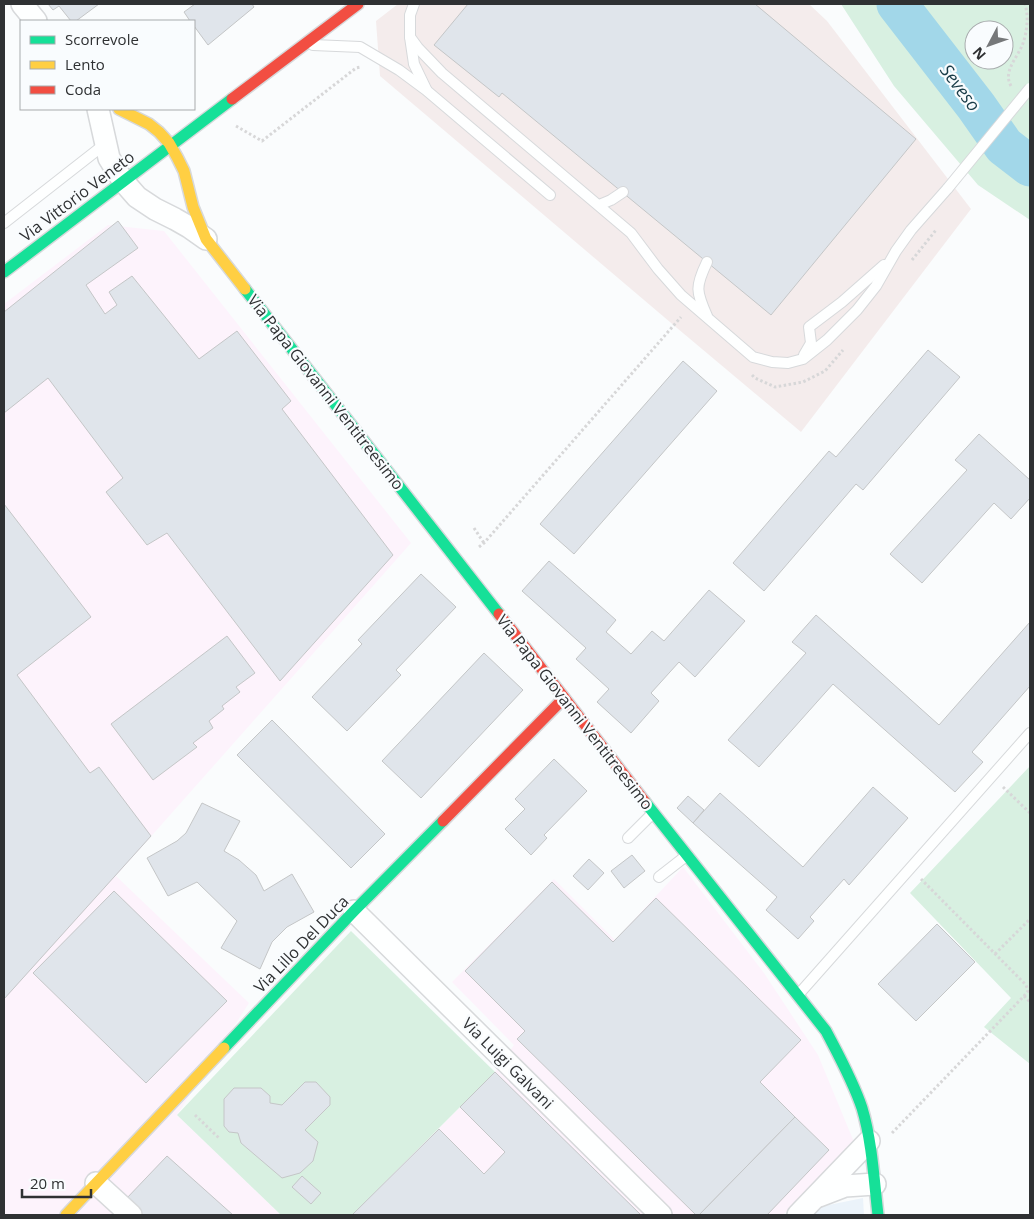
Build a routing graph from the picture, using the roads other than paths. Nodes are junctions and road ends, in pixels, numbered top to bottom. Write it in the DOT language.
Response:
graph roads {
  1 [pos="22,4"];
  2 [pos="358,4"];
  3 [pos="414,4"];
  4 [pos="35,20"];
  5 [pos="410,37"];
  6 [pos="304,44"];
  7 [pos="1030,88"];
  8 [pos="426,90"];
  9 [pos="98,110"];
  10 [pos="121,110"];
  11 [pos="105,144"];
  12 [pos="170,146"];
  13 [pos="123,182"];
  14 [pos="623,192"];
  15 [pos="550,195"];
  16 [pos="600,205"];
  17 [pos="4,223"];
  18 [pos="206,239"];
  19 [pos="892,258"];
  20 [pos="707,262"];
  21 [pos="4,272"];
  22 [pos="709,319"];
  23 [pos="803,358"];
  24 [pos="564,698"];
  25 [pos="1030,733"];
  26 [pos="653,812"];
  27 [pos="628,838"];
  28 [pos="686,856"];
  29 [pos="659,877"];
  30 [pos="354,911"];
  31 [pos="797,995"];
  32 [pos="869,1141"];
  33 [pos="96,1183"];
  34 [pos="875,1184"];
  35 [pos="815,1198"];
  36 [pos="66,1215"];
  37 [pos="131,1215"];
  38 [pos="660,1215"];
  39 [pos="798,1215"];
  40 [pos="878,1215"];
  1 -- 4 [label="street"];
  2 -- 6 [label="street, Via Vittorio Veneto"];
  3 -- 5 [label="lane"];
  5 -- 8 [label="lane"];
  5 -- 16 [label="lane"];
  6 -- 8 [label="lane"];
  6 -- 12 [label="street, Via Vittorio Veneto"];
  7 -- 19 [label="lane, bridge"];
  8 -- 15 [label="lane"];
  9 -- 11 [label="street, Via Papa Giovanni Ventitreesimo"];
  10 -- 12 [label="street, Via Papa Giovanni Ventitreesimo"];
  11 -- 13 [label="street, Via Papa Giovanni Ventitreesimo"];
  11 -- 17 [label="lane, Via Vittorio Veneto"];
  12 -- 13 [label="street, Via Vittorio Veneto"];
  12 -- 18 [label="street, Via Papa Giovanni Ventitreesimo"];
  13 -- 18 [label="street, Via Papa Giovanni Ventitreesimo"];
  13 -- 21 [label="street, Via Vittorio Veneto"];
  14 -- 16 [label="lane"];
  16 -- 22 [label="lane"];
  18 -- 24 [label="street, Via Papa Giovanni Ventitreesimo"];
  19 -- 23 [label="lane"];
  19 -- 23 [label="lane"];
  20 -- 22 [label="lane"];
  22 -- 23 [label="lane"];
  24 -- 26 [label="street, Via Papa Giovanni Ventitreesimo"];
  24 -- 30 [label="street, Via Lillo Del Duca"];
  25 -- 31 [label="lane"];
  26 -- 27 [label="lane"];
  26 -- 28 [label="street, Via Papa Giovanni Ventitreesimo"];
  28 -- 29 [label="lane"];
  28 -- 31 [label="street, Via Papa Giovanni Ventitreesimo"];
  30 -- 33 [label="street, Via Lillo Del Duca"];
  30 -- 38 [label="street, Via Luigi Galvani"];
  31 -- 32 [label="street, Via Papa Giovanni Ventitreesimo"];
  32 -- 34 [label="street, Via Papa Giovanni Ventitreesimo"];
  32 -- 35 [label="street"];
  33 -- 36 [label="street, Via Lillo Del Duca"];
  33 -- 37 [label="street"];
  34 -- 35 [label="street"];
  34 -- 40 [label="street, Via Papa Giovanni Ventitreesimo"];
  35 -- 39 [label="street"];
}
